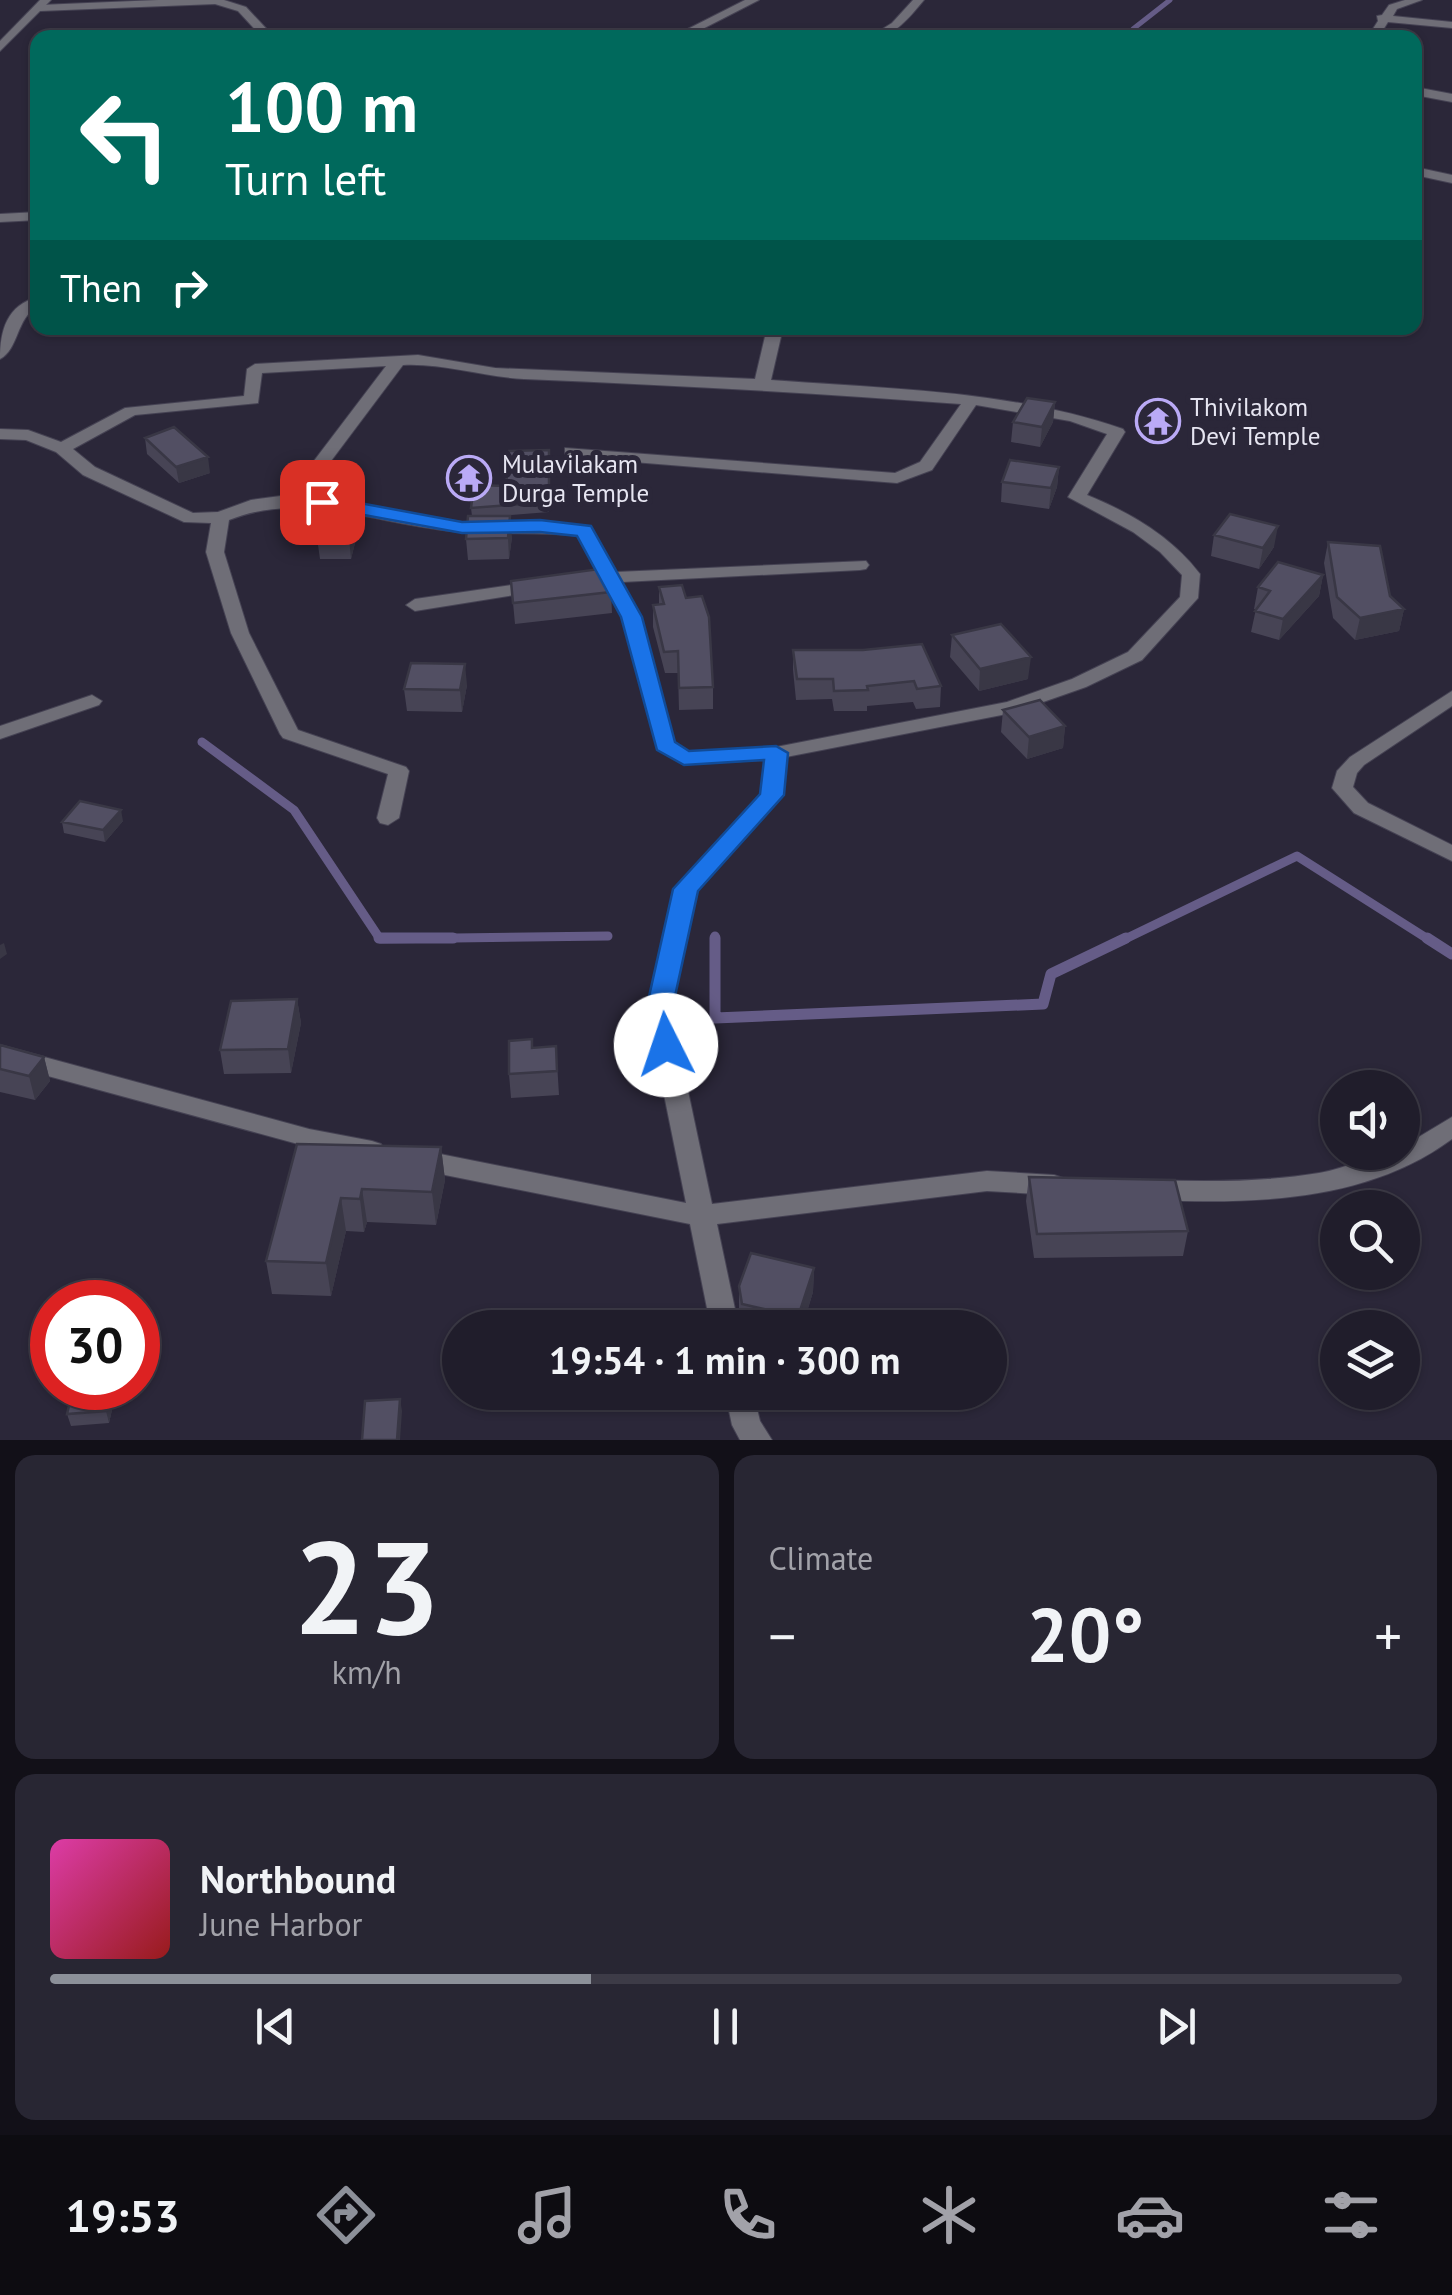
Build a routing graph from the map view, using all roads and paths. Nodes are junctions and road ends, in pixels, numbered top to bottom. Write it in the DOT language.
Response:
graph roads {
  1 [pos="754,0"];
  2 [pos="919,0"];
  3 [pos="1417,0"];
  4 [pos="43,4"];
  5 [pos="1382,18"];
  6 [pos="1452,25"];
  7 [pos="262,30"];
  8 [pos="691,30"];
  9 [pos="887,30"];
  10 [pos="1376,30"];
  11 [pos="0,48"];
  12 [pos="1422,93"];
  13 [pos="1452,98"];
  14 [pos="1422,172"];
  15 [pos="1452,179"];
  16 [pos="30,216"];
  17 [pos="0,218"];
  18 [pos="30,301"];
  19 [pos="773,335"];
  20 [pos="0,354"];
  21 [pos="398,361"];
  22 [pos="762,384"];
  23 [pos="972,400"];
  24 [pos="0,434"];
  25 [pos="62,448"];
  26 [pos="571,452"];
  27 [pos="294,500"];
  28 [pos="221,518"];
  29 [pos="860,566"];
  30 [pos="609,576"];
  31 [pos="415,605"];
  32 [pos="1452,696"];
  33 [pos="92,701"];
  34 [pos="0,733"];
  35 [pos="776,753"];
  36 [pos="388,818"];
  37 [pos="1452,854"];
  38 [pos="0,1054"];
  39 [pos="1452,1126"];
  40 [pos="1082,1186"];
  41 [pos="1120,1188"];
  42 [pos="701,1216"];
  43 [pos="721,1310"];
  44 [pos="743,1410"];
  45 [pos="757,1440"];
  1 -- 8 [label="street"];
  2 -- 9 [label="street"];
  3 -- 5 [label="street"];
  4 -- 7 [label="street"];
  4 -- 11 [label="street"];
  5 -- 6 [label="street"];
  5 -- 10 [label="street"];
  12 -- 13 [label="street"];
  14 -- 15 [label="street"];
  16 -- 17 [label="street"];
  18 -- 20 [label="street"];
  19 -- 22 [label="street"];
  21 -- 22 [label="street"];
  21 -- 25 [label="street"];
  21 -- 27 [label="street"];
  22 -- 23 [label="street"];
  23 -- 26 [label="street"];
  23 -- 35 [label="street"];
  24 -- 25 [label="street"];
  25 -- 28 [label="street"];
  27 -- 28 [label="street"];
  27 -- 30 [label="street"];
  28 -- 36 [label="street"];
  29 -- 30 [label="street"];
  30 -- 31 [label="street"];
  30 -- 35 [label="street"];
  32 -- 37 [label="street"];
  33 -- 34 [label="street"];
  35 -- 42 [label="street"];
  38 -- 42 [label="street"];
  39 -- 41 [label="street"];
  40 -- 42 [label="street"];
  42 -- 43 [label="street"];
  44 -- 45 [label="street"];
}
